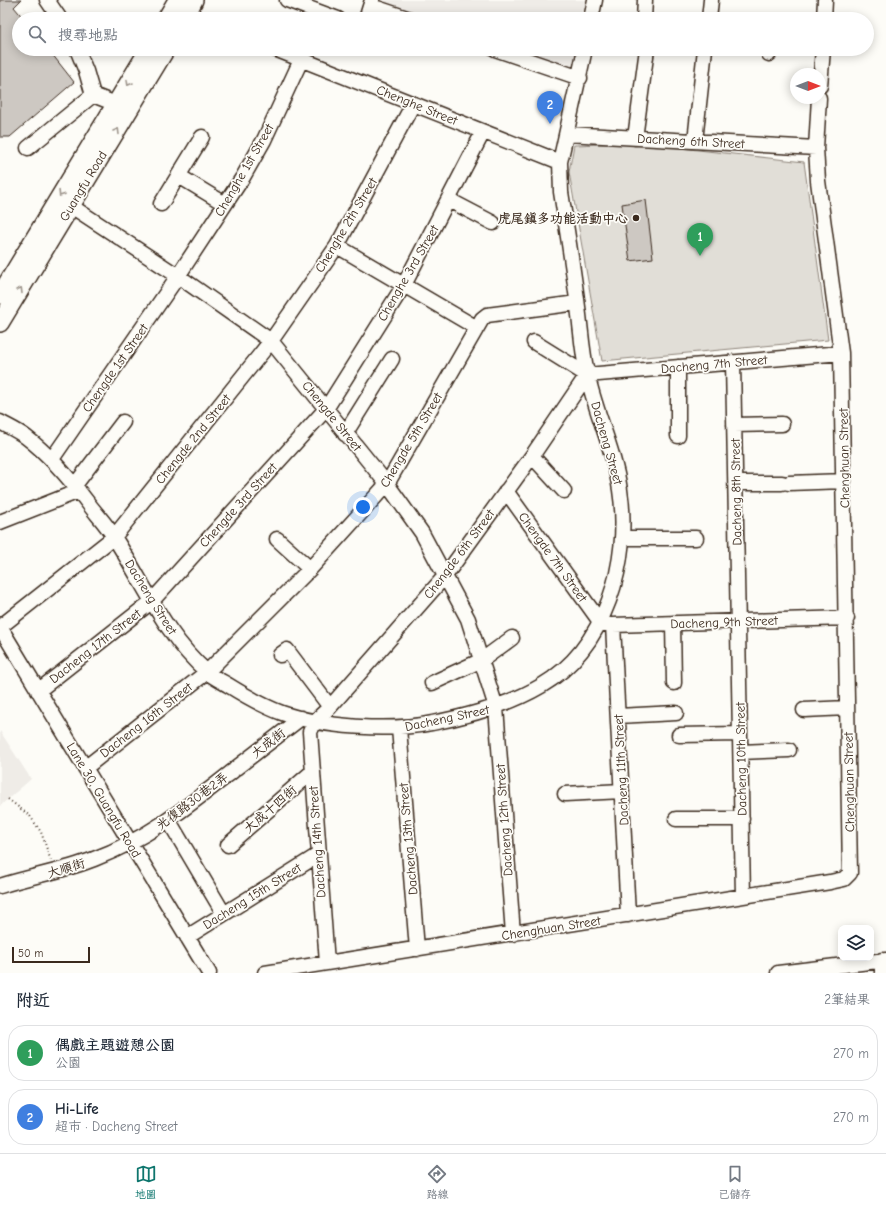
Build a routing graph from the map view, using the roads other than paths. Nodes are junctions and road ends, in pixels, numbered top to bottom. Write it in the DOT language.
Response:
graph roads {
  1 [pos="47,0"];
  2 [pos="177,0"];
  3 [pos="287,0"];
  4 [pos="595,0"];
  5 [pos="645,0"];
  6 [pos="711,0"];
  7 [pos="825,0"];
  8 [pos="372,3"];
  9 [pos="55,12"];
  10 [pos="170,12"];
  11 [pos="319,12"];
  12 [pos="393,12"];
  13 [pos="592,12"];
  14 [pos="644,12"];
  15 [pos="709,12"];
  16 [pos="824,12"];
  17 [pos="80,56"];
  18 [pos="145,56"];
  19 [pos="162,56"];
  20 [pos="292,56"];
  21 [pos="516,56"];
  22 [pos="584,56"];
  23 [pos="646,56"];
  24 [pos="704,56"];
  25 [pos="822,56"];
  26 [pos="302,60"];
  27 [pos="821,68"];
  28 [pos="580,78"];
  29 [pos="93,95"];
  30 [pos="116,104"];
  31 [pos="413,104"];
  32 [pos="819,104"];
  33 [pos="483,132"];
  34 [pos="567,134"];
  35 [pos="202,136"];
  36 [pos="635,138"];
  37 [pos="695,141"];
  38 [pos="28,148"];
  39 [pos="816,148"];
  40 [pos="560,162"];
  41 [pos="179,176"];
  42 [pos="449,200"];
  43 [pos="161,204"];
  44 [pos="225,204"];
  45 [pos="71,206"];
  46 [pos="492,223"];
  47 [pos="337,246"];
  48 [pos="178,276"];
  49 [pos="404,285"];
  50 [pos="0,295"];
  51 [pos="577,304"];
  52 [pos="0,323"];
  53 [pos="477,328"];
  54 [pos="271,341"];
  55 [pos="534,342"];
  56 [pos="841,354"];
  57 [pos="392,359"];
  58 [pos="733,362"];
  59 [pos="678,366"];
  60 [pos="587,375"];
  61 [pos="326,409"];
  62 [pos="0,422"];
  63 [pos="123,422"];
  64 [pos="782,424"];
  65 [pos="734,425"];
  66 [pos="345,434"];
  67 [pos="678,436"];
  68 [pos="532,456"];
  69 [pos="52,460"];
  70 [pos="844,481"];
  71 [pos="736,483"];
  72 [pos="386,484"];
  73 [pos="77,488"];
  74 [pos="506,491"];
  75 [pos="564,491"];
  76 [pos="0,522"];
  77 [pos="114,537"];
  78 [pos="622,538"];
  79 [pos="696,538"];
  80 [pos="277,539"];
  81 [pos="310,569"];
  82 [pos="445,576"];
  83 [pos="151,602"];
  84 [pos="846,618"];
  85 [pos="738,622"];
  86 [pos="673,623"];
  87 [pos="607,624"];
  88 [pos="0,627"];
  89 [pos="512,638"];
  90 [pos="280,655"];
  91 [pos="482,660"];
  92 [pos="208,672"];
  93 [pos="432,683"];
  94 [pos="674,683"];
  95 [pos="38,691"];
  96 [pos="330,707"];
  97 [pos="496,707"];
  98 [pos="847,708"];
  99 [pos="804,710"];
  100 [pos="676,713"];
  101 [pos="618,716"];
  102 [pos="301,718"];
  103 [pos="315,721"];
  104 [pos="399,728"];
  105 [pos="740,734"];
  106 [pos="679,735"];
  107 [pos="789,750"];
  108 [pos="741,752"];
  109 [pos="85,768"];
  110 [pos="234,770"];
  111 [pos="312,772"];
  112 [pos="622,791"];
  113 [pos="565,794"];
  114 [pos="676,819"];
  115 [pos="742,819"];
  116 [pos="169,821"];
  117 [pos="130,843"];
  118 [pos="228,845"];
  119 [pos="318,856"];
  120 [pos="0,886"];
  121 [pos="743,896"];
  122 [pos="224,914"];
  123 [pos="628,916"];
  124 [pos="513,934"];
  125 [pos="187,937"];
  126 [pos="417,949"];
  127 [pos="327,963"];
  128 [pos="883,964"];
  129 [pos="846,969"];
  130 [pos="209,973"];
  131 [pos="265,973"];
  132 [pos="778,973"];
  1 -- 9 [label="street"];
  2 -- 10 [label="main road"];
  3 -- 11 [label="street"];
  4 -- 13 [label="street"];
  5 -- 14 [label="street"];
  6 -- 15 [label="street"];
  7 -- 16 [label="street"];
  8 -- 12 [label="street"];
  17 -- 29 [label="street"];
  18 -- 30 [label="main road, Guangfu Road, one-way"];
  45 -- 19 [label="main road, Guangfu Road, one-way"];
  20 -- 26 [label="street, Chenghe Street"];
  21 -- 28 [label="street"];
  22 -- 28 [label="street, Dacheng Street"];
  23 -- 36 [label="street"];
  24 -- 37 [label="street"];
  25 -- 27 [label="street"];
  26 -- 31 [label="street, Chenghe Street"];
  26 -- 44 [label="street, Chenghe 1st Street"];
  28 -- 34 [label="street, Dacheng Street"];
  29 -- 30 [label="street"];
  29 -- 38 [label="street"];
  30 -- 50 [label="main road, Guangfu Road, one-way"];
  31 -- 33 [label="street, Chenghe Street"];
  31 -- 47 [label="street, Chenghe 2th Street"];
  32 -- 39 [label="street, Chenghuan Street"];
  33 -- 40 [label="street, Chenghe Street"];
  33 -- 42 [label="street, Chenghe 3rd Street"];
  34 -- 36 [label="street, Dacheng 6th Street"];
  34 -- 40 [label="street, Dacheng Street"];
  35 -- 41 [label="street"];
  36 -- 37 [label="street, Dacheng 6th Street"];
  37 -- 39 [label="street, Dacheng 6th Street"];
  39 -- 56 [label="street, Chenghuan Street"];
  40 -- 51 [label="street, Dacheng Street"];
  41 -- 43 [label="street"];
  41 -- 44 [label="street"];
  42 -- 46 [label="street"];
  42 -- 49 [label="street, Chenghe 3rd Street"];
  44 -- 48 [label="street, Chenghe 1st Street"];
  45 -- 48 [label="street, Chengde Street"];
  52 -- 45 [label="main road, Guangfu Road, one-way"];
  47 -- 49 [label="street"];
  47 -- 54 [label="street, Chenghe 2th Street"];
  48 -- 54 [label="street, Chengde Street"];
  48 -- 69 [label="street, Chengde 1st Street"];
  49 -- 53 [label="street"];
  49 -- 61 [label="street, Chenghe 3rd Street"];
  51 -- 53 [label="street, Chengde 5th Street"];
  51 -- 60 [label="street, Dacheng Street"];
  53 -- 72 [label="street, Chengde 5th Street"];
  54 -- 61 [label="street, Chengde Street"];
  54 -- 77 [label="street, Chengde 2nd Street"];
  55 -- 60 [label="street"];
  56 -- 58 [label="street, Dacheng 7th Street"];
  56 -- 70 [label="street, Chenghuan Street"];
  57 -- 66 [label="street"];
  58 -- 59 [label="street, Dacheng 7th Street"];
  58 -- 65 [label="street, Dacheng 8th Street"];
  59 -- 60 [label="street, Dacheng 7th Street"];
  59 -- 67 [label="street"];
  60 -- 68 [label="street, Chengde 6th Street"];
  60 -- 78 [label="street, Dacheng Street"];
  61 -- 66 [label="street, Chengde Street"];
  61 -- 83 [label="street, Chengde 3rd Street"];
  62 -- 69 [label="street, Dacheng Street"];
  63 -- 73 [label="street"];
  64 -- 65 [label="street"];
  65 -- 71 [label="street, Dacheng 8th Street"];
  66 -- 72 [label="street, Chengde Street"];
  68 -- 74 [label="street, Chengde 6th Street"];
  68 -- 75 [label="street"];
  69 -- 73 [label="street, Dacheng Street"];
  70 -- 71 [label="street"];
  70 -- 84 [label="street, Chenghuan Street"];
  71 -- 85 [label="street, Dacheng 8th Street"];
  72 -- 81 [label="street, Chengde 5th Street"];
  72 -- 82 [label="street, Chengde Street"];
  73 -- 76 [label="street"];
  73 -- 77 [label="street, Dacheng Street"];
  74 -- 82 [label="street, Chengde 6th Street"];
  74 -- 87 [label="street, Chengde 7th Street"];
  77 -- 83 [label="street, Dacheng Street"];
  77 -- 88 [label="street, Chengde 2nd Street"];
  78 -- 79 [label="street"];
  78 -- 87 [label="street, Dacheng Street"];
  80 -- 81 [label="street"];
  81 -- 92 [label="street, Chengde 5th Street"];
  82 -- 91 [label="street, Chengde Street"];
  82 -- 96 [label="street, Chengde 6th Street"];
  83 -- 92 [label="street, Dacheng Street"];
  83 -- 95 [label="street, Dacheng 17th Street"];
  84 -- 85 [label="street, Dacheng 9th Street"];
  84 -- 98 [label="street, Chenghuan Street"];
  85 -- 86 [label="street, Dacheng 9th Street"];
  85 -- 105 [label="street, Dacheng 10th Street"];
  86 -- 87 [label="street, Dacheng 9th Street"];
  86 -- 94 [label="street"];
  87 -- 97 [label="street, Dacheng Street"];
  87 -- 101 [label="street, Dacheng 11th Street"];
  88 -- 95 [label="street, Lane 30, Guangfu Road"];
  89 -- 91 [label="street"];
  90 -- 96 [label="street"];
  91 -- 93 [label="street"];
  91 -- 97 [label="street, Chengde Street"];
  92 -- 102 [label="street, Dacheng Street"];
  92 -- 109 [label="street, Dacheng 16th Street"];
  95 -- 109 [label="street, Lane 30, Guangfu Road"];
  96 -- 103 [label="street, Chengde 6th Street"];
  97 -- 104 [label="street, Dacheng Street"];
  97 -- 124 [label="street, Dacheng 12th Street"];
  98 -- 99 [label="street"];
  98 -- 121 [label="street, Chenghuan Street"];
  100 -- 101 [label="street"];
  101 -- 112 [label="street, Dacheng 11th Street"];
  102 -- 103 [label="street, Dacheng Street"];
  102 -- 110 [label="street, 大成街"];
  103 -- 104 [label="street, Dacheng Street"];
  103 -- 111 [label="street, Dacheng 14th Street"];
  104 -- 126 [label="street, Dacheng 13th Street"];
  105 -- 106 [label="street"];
  105 -- 108 [label="street, Dacheng 10th Street"];
  107 -- 108 [label="street"];
  108 -- 115 [label="street, Dacheng 10th Street"];
  109 -- 117 [label="street, Lane 30, Guangfu Road"];
  110 -- 116 [label="street, 光復路30巷2弄"];
  111 -- 118 [label="street, 大成十四街"];
  111 -- 119 [label="street, Dacheng 14th Street"];
  112 -- 113 [label="street"];
  112 -- 123 [label="street, Dacheng 11th Street"];
  114 -- 115 [label="street"];
  115 -- 121 [label="street, Dacheng 10th Street"];
  116 -- 117 [label="street, 光復路30巷2弄"];
  116 -- 122 [label="street"];
  117 -- 120 [label="street, 大順街"];
  117 -- 125 [label="street, Lane 30, Guangfu Road"];
  119 -- 122 [label="street, Dacheng 15th Street"];
  119 -- 127 [label="street, Dacheng 14th Street"];
  121 -- 123 [label="street, Chenghuan Street"];
  122 -- 125 [label="street, Dacheng 15th Street"];
  123 -- 124 [label="street, Chenghuan Street"];
  124 -- 126 [label="street, Chenghuan Street"];
  125 -- 130 [label="street, Lane 30, Guangfu Road"];
  126 -- 127 [label="street, Chenghuan Street"];
  127 -- 131 [label="street, Chenghuan Street"];
  128 -- 129 [label="street"];
  129 -- 132 [label="street"];
}
